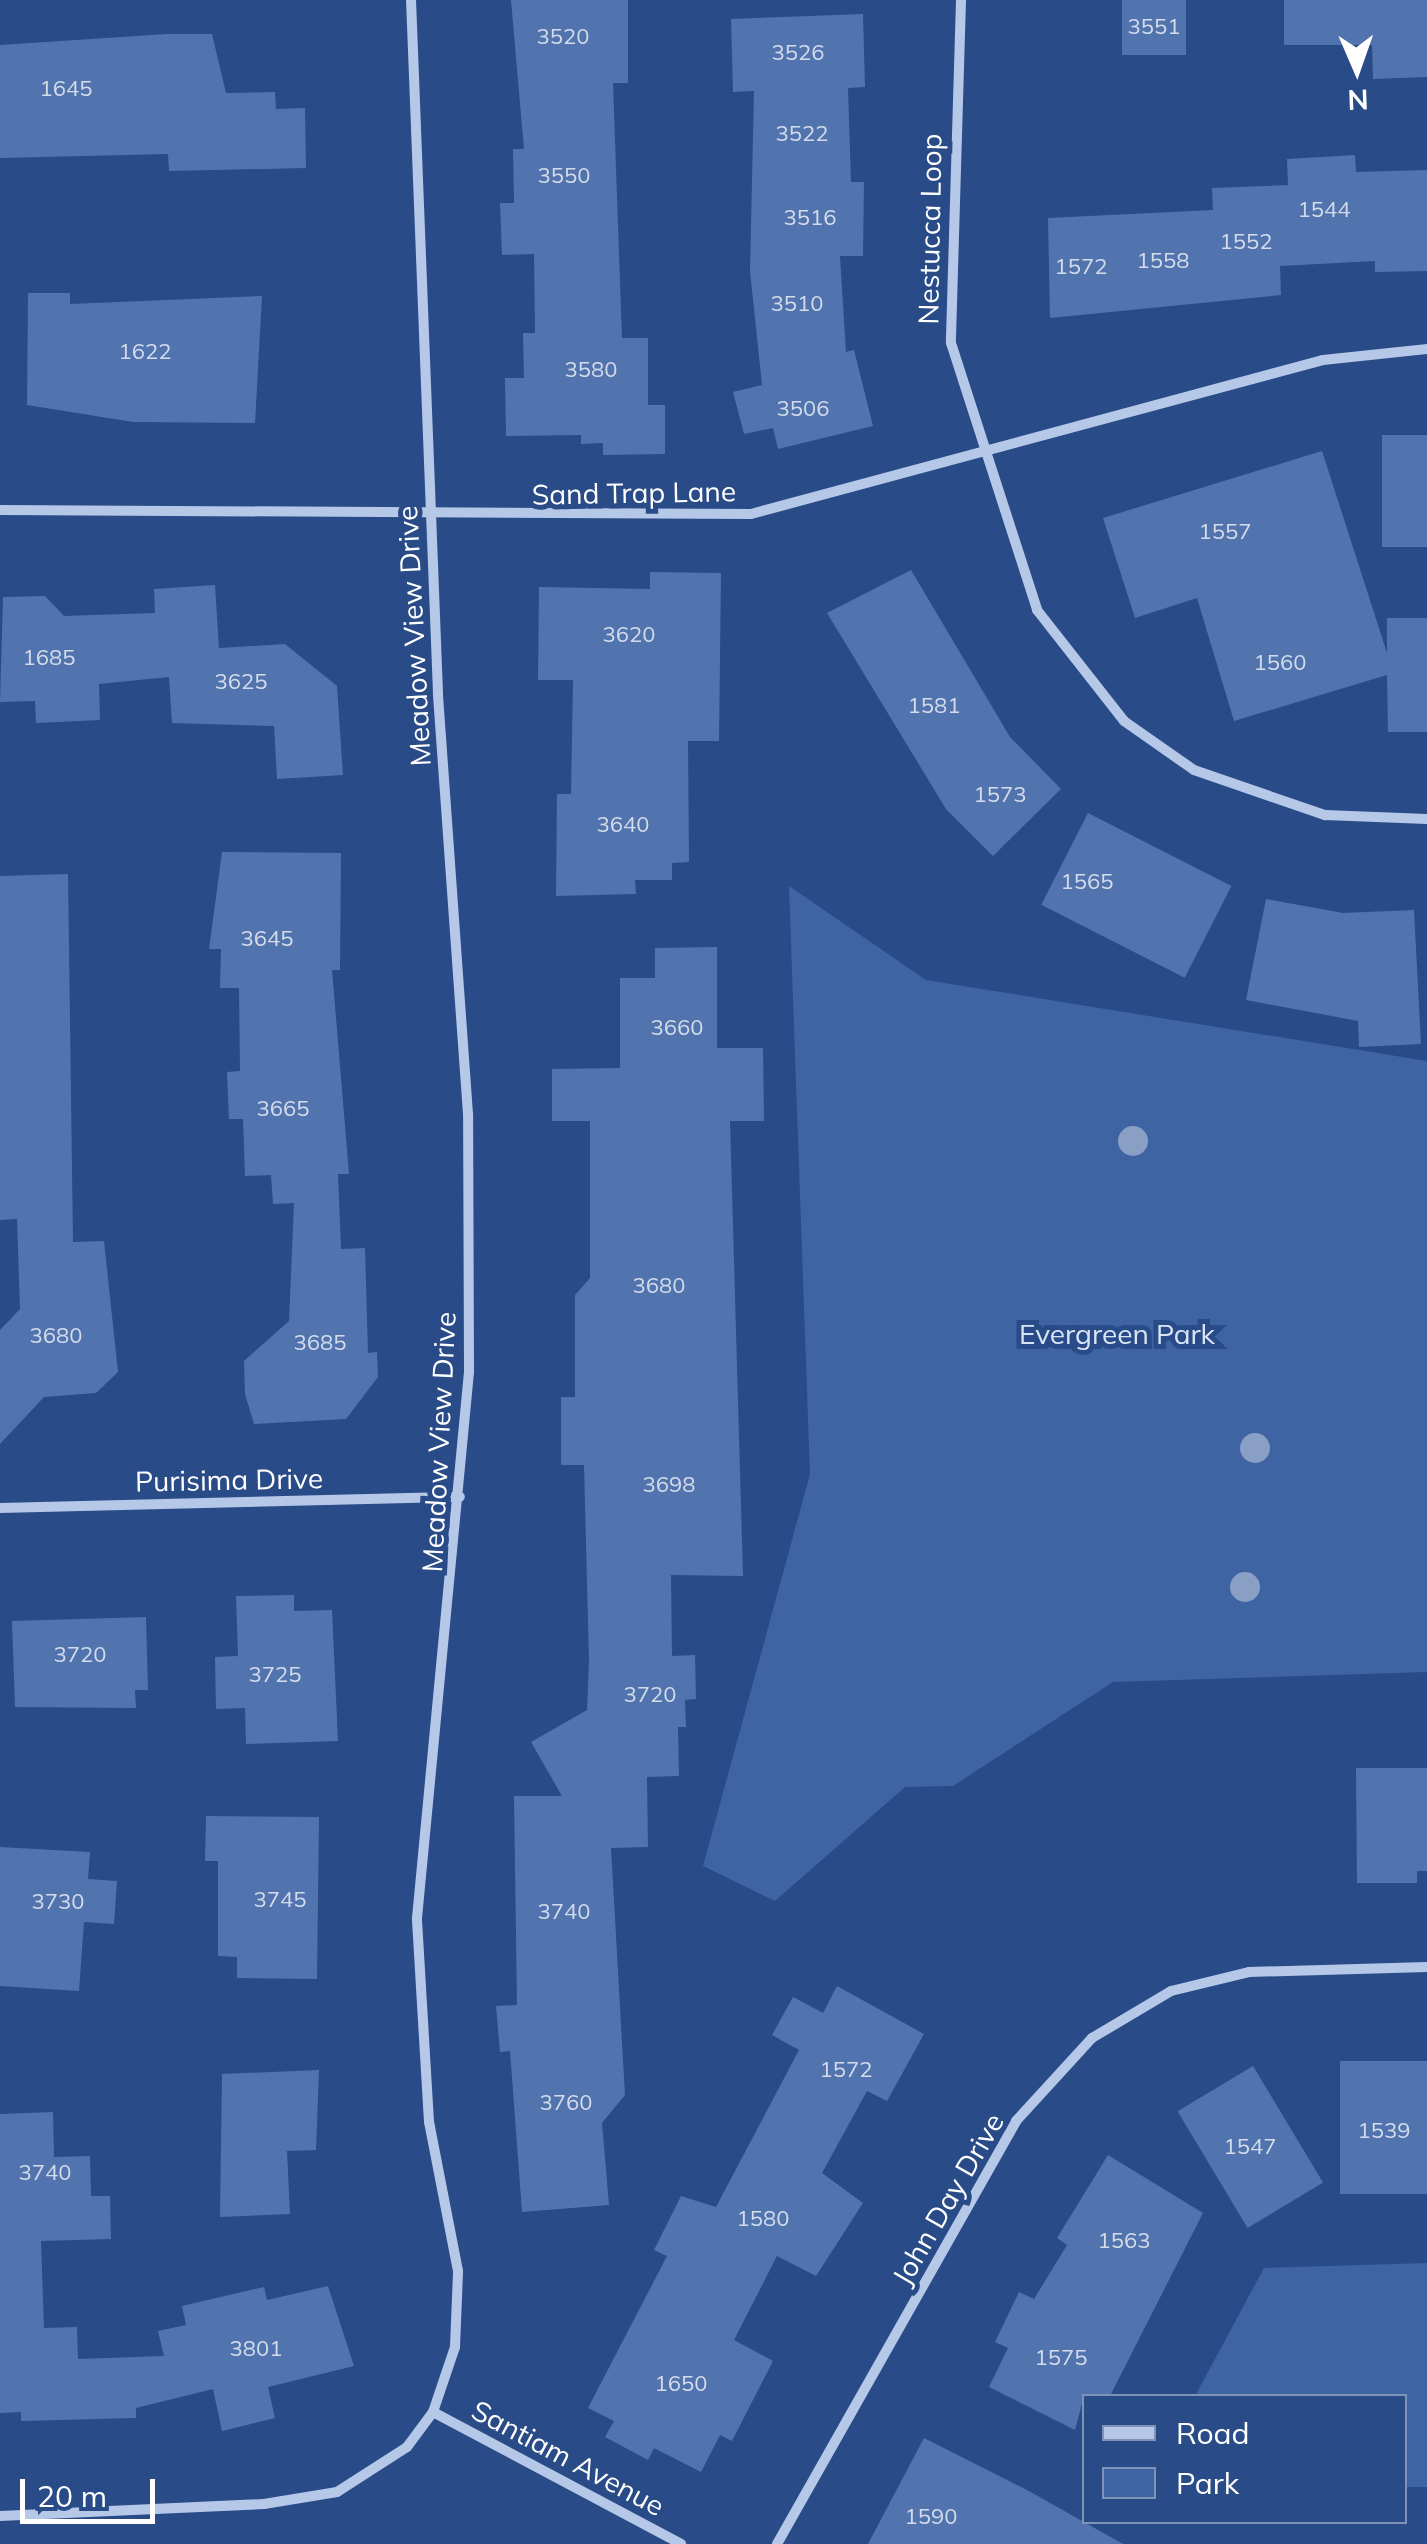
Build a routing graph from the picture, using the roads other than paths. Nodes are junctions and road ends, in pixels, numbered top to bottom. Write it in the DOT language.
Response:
graph roads {
  1 [pos="411,0"];
  2 [pos="961,0"];
  3 [pos="1427,349"];
  4 [pos="980,455"];
  5 [pos="0,510"];
  6 [pos="430,512"];
  7 [pos="1427,819"];
  8 [pos="460,1497"];
  9 [pos="0,1508"];
  10 [pos="1427,1967"];
  11 [pos="433,2412"];
  12 [pos="0,2516"];
  13 [pos="681,2544"];
  14 [pos="777,2544"];
  1 -- 6 [label="street, Meadow View Drive"];
  2 -- 4 [label="street, Nestucca Loop"];
  3 -- 4 [label="street, Sand Trap Lane"];
  4 -- 6 [label="street, Sand Trap Lane"];
  4 -- 7 [label="street, Nestucca Loop"];
  5 -- 6 [label="street, Sand Trap Lane"];
  6 -- 8 [label="street, Meadow View Drive"];
  8 -- 9 [label="street, Purisima Drive"];
  8 -- 11 [label="street, Meadow View Drive"];
  10 -- 14 [label="street, John Day Drive"];
  11 -- 12 [label="street, Meadow View Drive"];
  11 -- 13 [label="street, Santiam Avenue"];
}
